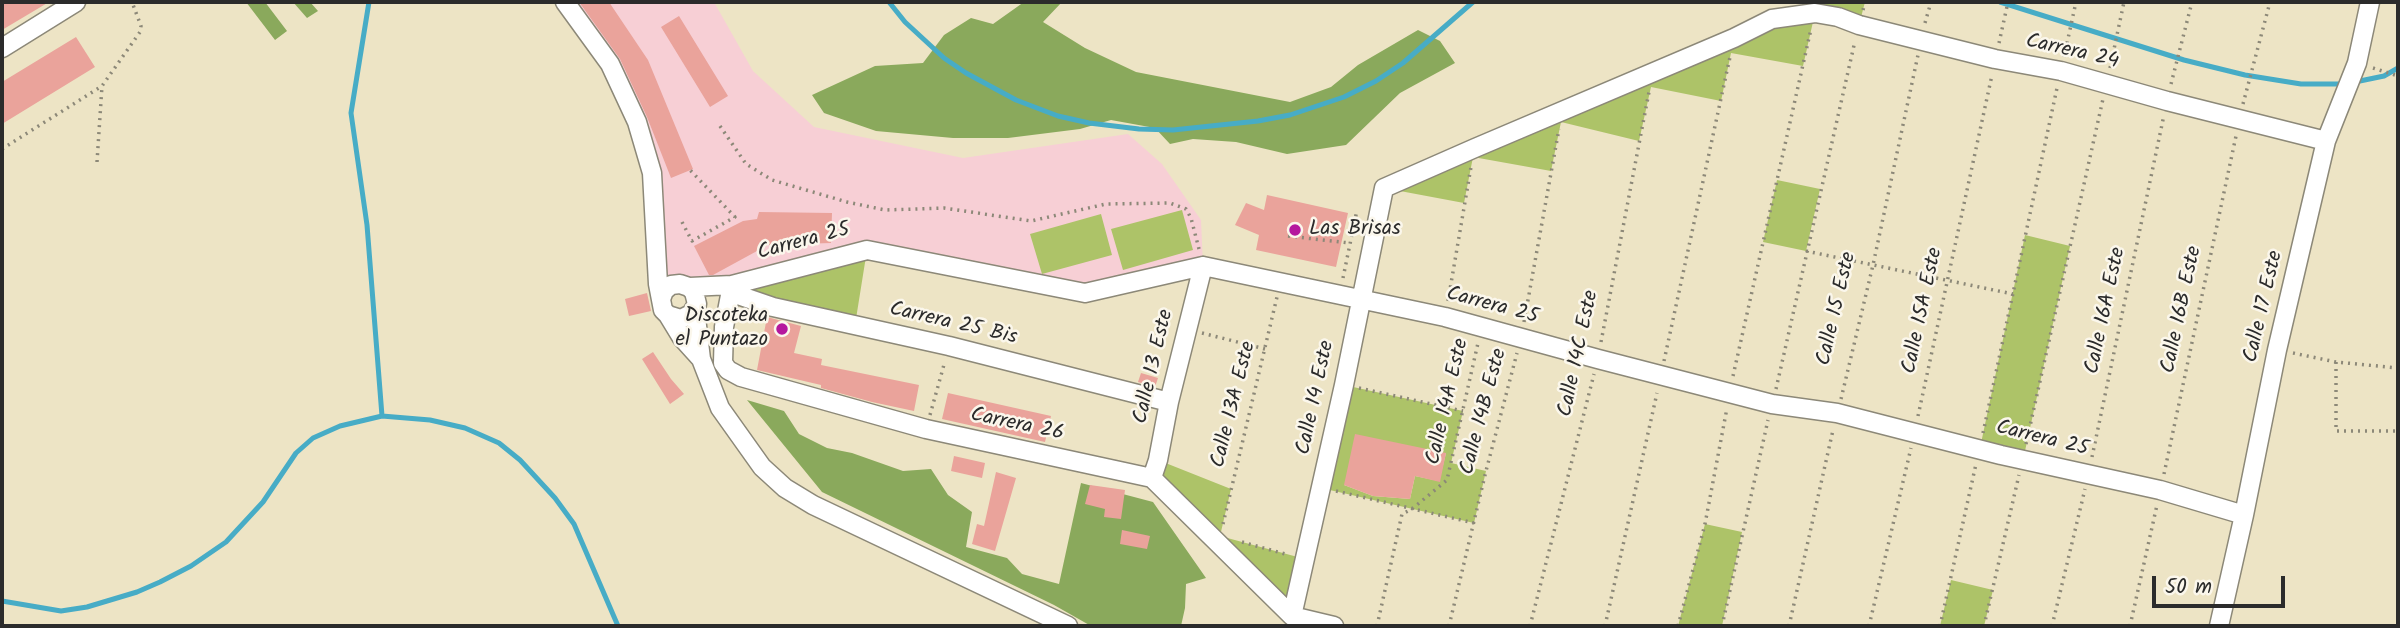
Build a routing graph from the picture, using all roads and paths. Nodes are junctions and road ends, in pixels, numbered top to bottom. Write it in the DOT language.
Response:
graph roads {
  1 [pos="76,2"];
  2 [pos="132,2"];
  3 [pos="565,2"];
  4 [pos="1931,2"];
  5 [pos="2008,2"];
  6 [pos="2076,2"];
  7 [pos="2124,2"];
  8 [pos="2192,2"];
  9 [pos="2270,2"];
  10 [pos="2370,2"];
  11 [pos="1810,9"];
  12 [pos="1859,25"];
  13 [pos="1921,41"];
  14 [pos="2,48"];
  15 [pos="1731,53"];
  16 [pos="1995,59"];
  17 [pos="2357,63"];
  18 [pos="2061,71"];
  19 [pos="2398,76"];
  20 [pos="2106,83"];
  21 [pos="102,86"];
  22 [pos="1651,87"];
  23 [pos="1721,101"];
  24 [pos="2167,101"];
  25 [pos="2239,118"];
  26 [pos="1561,122"];
  27 [pos="720,126"];
  28 [pos="2326,141"];
  29 [pos="2,149"];
  30 [pos="1473,156"];
  31 [pos="97,162"];
  32 [pos="690,170"];
  33 [pos="1357,210"];
  34 [pos="682,222"];
  35 [pos="1288,236"];
  36 [pos="1763,242"];
  37 [pos="1349,243"];
  38 [pos="657,263"];
  39 [pos="1872,265"];
  40 [pos="1203,266"];
  41 [pos="1946,280"];
  42 [pos="1281,281"];
  43 [pos="1341,283"];
  44 [pos="728,285"];
  45 [pos="2013,295"];
  46 [pos="693,297"];
  47 [pos="1361,300"];
  48 [pos="664,307"];
  49 [pos="1446,317"];
  50 [pos="1482,327"];
  51 [pos="1186,328"];
  52 [pos="1521,339"];
  53 [pos="949,346"];
  54 [pos="1265,349"];
  55 [pos="2277,350"];
  56 [pos="701,359"];
  57 [pos="1598,359"];
  58 [pos="2336,362"];
  59 [pos="2398,368"];
  60 [pos="1344,385"];
  61 [pos="1169,402"];
  62 [pos="1462,411"];
  63 [pos="1837,413"];
  64 [pos="926,429"];
  65 [pos="2398,431"];
  66 [pos="1915,433"];
  67 [pos="1980,447"];
  68 [pos="2023,460"];
  69 [pos="2088,475"];
  70 [pos="1152,478"];
  71 [pos="1321,488"];
  72 [pos="2161,490"];
  73 [pos="1412,509"];
  74 [pos="2244,515"];
  75 [pos="1474,523"];
  76 [pos="1222,524"];
  77 [pos="1705,524"];
  78 [pos="1742,532"];
  79 [pos="1232,540"];
  80 [pos="1305,559"];
  81 [pos="1292,616"];
  82 [pos="1068,626"];
  83 [pos="1334,626"];
  84 [pos="1377,626"];
  85 [pos="1450,626"];
  86 [pos="1530,626"];
  87 [pos="1678,626"];
  88 [pos="1722,626"];
  89 [pos="1789,626"];
  90 [pos="1869,626"];
  91 [pos="1940,626"];
  92 [pos="1984,626"];
  93 [pos="2052,626"];
  94 [pos="2130,626"];
  95 [pos="2219,626"];
  1 -- 14 [label="street"];
  2 -- 21 [label="path"];
  3 -- 38 [label="street"];
  4 -- 13 [label="path, Calle 15 Este"];
  5 -- 16 [label="path, Calle 15A Este"];
  6 -- 18 [label="path"];
  7 -- 20 [label="path"];
  8 -- 24 [label="path, Calle 16A Este"];
  9 -- 25 [label="path, Calle 16B Este"];
  10 -- 17 [label="street, Calle 17 Este"];
  11 -- 12 [label="street, Carrera 24"];
  11 -- 36 [label="path"];
  11 -- 47 [label="street, Calle 14 Este"];
  12 -- 13 [label="street, Carrera 24"];
  12 -- 39 [label="path"];
  13 -- 16 [label="street, Carrera 24"];
  13 -- 39 [label="path, Calle 15 Este"];
  15 -- 23 [label="path"];
  16 -- 18 [label="street, Carrera 24"];
  16 -- 41 [label="path, Calle 15A Este"];
  17 -- 19 [label="path"];
  17 -- 28 [label="street, Calle 17 Este"];
  18 -- 20 [label="street, Carrera 24"];
  18 -- 45 [label="path"];
  20 -- 24 [label="street, Carrera 24"];
  20 -- 68 [label="path"];
  21 -- 29 [label="path"];
  21 -- 31 [label="path"];
  22 -- 57 [label="path, Calle 14C Este"];
  24 -- 25 [label="street, Carrera 24"];
  24 -- 69 [label="path, Calle 16A Este"];
  25 -- 28 [label="street, Carrera 24"];
  25 -- 72 [label="path, Calle 16B Este"];
  26 -- 52 [label="path, Calle 14B Este"];
  27 -- 40 [label="path"];
  28 -- 55 [label="street, Calle 17 Este"];
  30 -- 49 [label="path"];
  32 -- 34 [label="path"];
  33 -- 37 [label="path"];
  35 -- 37 [label="path"];
  37 -- 43 [label="path"];
  38 -- 46 [label="street"];
  38 -- 48 [label="street"];
  39 -- 41 [label="path"];
  39 -- 63 [label="path, Calle 15 Este"];
  40 -- 42 [label="street, Carrera 25"];
  40 -- 44 [label="street, Carrera 25"];
  40 -- 51 [label="street, Calle 13 Este"];
  41 -- 45 [label="path"];
  41 -- 66 [label="path, Calle 15A Este"];
  42 -- 47 [label="street, Carrera 25"];
  42 -- 54 [label="path, Calle 13A Este"];
  44 -- 46 [label="street, Carrera 25"];
  44 -- 53 [label="street, Carrera 25 Bis"];
  44 -- 64 [label="street, Carrera 26"];
  45 -- 67 [label="path"];
  46 -- 48 [label="street"];
  46 -- 48 [label="street"];
  46 -- 56 [label="street"];
  47 -- 49 [label="street, Carrera 25"];
  47 -- 60 [label="street, Calle 14 Este"];
  48 -- 56 [label="street"];
  49 -- 50 [label="street, Carrera 25"];
  50 -- 52 [label="street, Carrera 25"];
  50 -- 62 [label="path, Calle 14A Este"];
  51 -- 54 [label="path"];
  51 -- 61 [label="street, Calle 13 Este"];
  52 -- 57 [label="street, Carrera 25"];
  52 -- 75 [label="path, Calle 14B Este"];
  53 -- 61 [label="street, Carrera 25 Bis"];
  53 -- 64 [label="path"];
  54 -- 76 [label="path, Calle 13A Este"];
  55 -- 58 [label="path"];
  55 -- 74 [label="street, Calle 17 Este"];
  56 -- 82 [label="street"];
  57 -- 63 [label="street, Carrera 25"];
  57 -- 86 [label="path, Calle 14C Este"];
  58 -- 59 [label="path"];
  58 -- 65 [label="path"];
  60 -- 62 [label="path"];
  60 -- 71 [label="street, Calle 14 Este"];
  61 -- 70 [label="street, Calle 13 Este"];
  62 -- 73 [label="path, Calle 14A Este"];
  63 -- 66 [label="street, Carrera 25"];
  63 -- 89 [label="path, Calle 15 Este"];
  64 -- 70 [label="street, Carrera 26"];
  66 -- 67 [label="street, Carrera 25"];
  66 -- 90 [label="path, Calle 15A Este"];
  67 -- 68 [label="street, Carrera 25"];
  67 -- 91 [label="path"];
  68 -- 69 [label="street, Carrera 25"];
  68 -- 92 [label="path"];
  69 -- 72 [label="street, Carrera 25"];
  69 -- 93 [label="path, Calle 16A Este"];
  70 -- 81 [label="street"];
  71 -- 73 [label="path"];
  71 -- 80 [label="street, Calle 14 Este"];
  72 -- 74 [label="street, Carrera 25"];
  72 -- 94 [label="path, Calle 16B Este"];
  73 -- 75 [label="path"];
  73 -- 84 [label="path, Calle 14A Este"];
  74 -- 95 [label="street, Calle 17 Este"];
  75 -- 85 [label="path, Calle 14B Este"];
  77 -- 87 [label="path"];
  78 -- 88 [label="path"];
  79 -- 80 [label="path"];
  80 -- 81 [label="street, Calle 14 Este"];
  81 -- 83 [label="street"];
}
